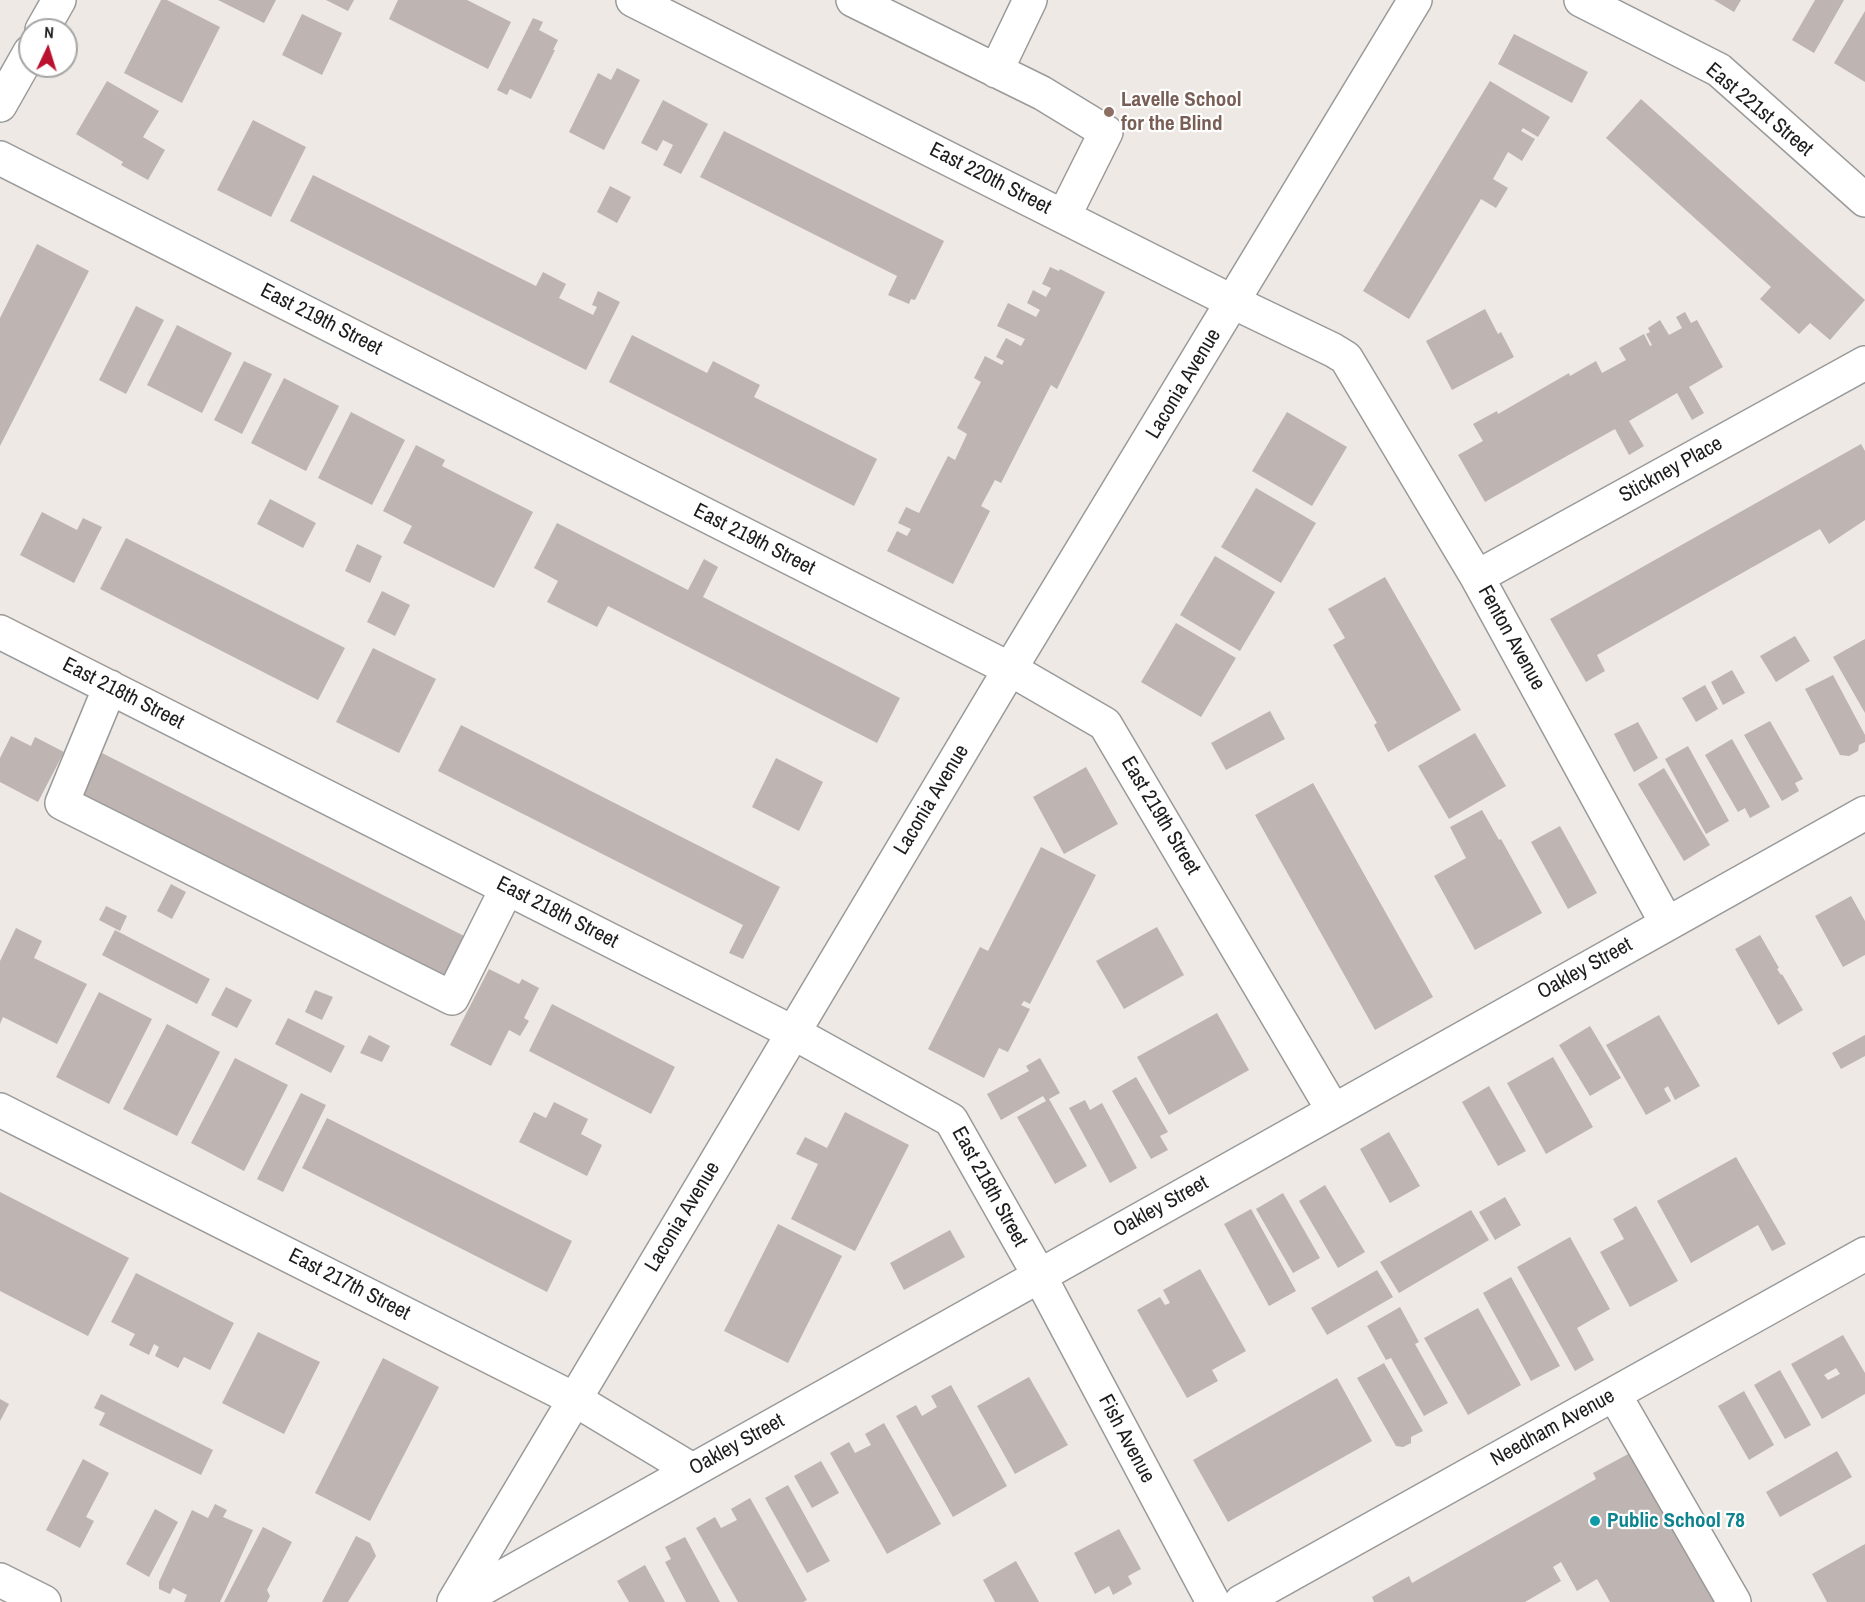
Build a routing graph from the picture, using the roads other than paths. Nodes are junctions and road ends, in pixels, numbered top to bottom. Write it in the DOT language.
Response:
graph roads {
  1 [pos="59,0"];
  2 [pos="633,0"];
  3 [pos="853,0"];
  4 [pos="1030,0"];
  5 [pos="1415,0"];
  6 [pos="1581,0"];
  7 [pos="49,18"];
  8 [pos="996,71"];
  9 [pos="18,73"];
  10 [pos="0,105"];
  11 [pos="0,158"];
  12 [pos="1865,200"];
  13 [pos="1064,216"];
  14 [pos="1233,302"];
  15 [pos="1346,358"];
  16 [pos="1865,363"];
  17 [pos="1478,577"];
  18 [pos="0,632"];
  19 [pos="1010,669"];
  20 [pos="110,687"];
  21 [pos="1865,813"];
  22 [pos="507,888"];
  23 [pos="1667,924"];
  24 [pos="794,1032"];
  25 [pos="0,1110"];
  26 [pos="1333,1110"];
  27 [pos="1862,1263"];
  28 [pos="1039,1275"];
  29 [pos="1614,1395"];
  30 [pos="574,1399"];
  31 [pos="692,1470"];
  32 [pos="0,1580"];
  33 [pos="44,1602"];
  34 [pos="456,1602"];
  35 [pos="1213,1602"];
  36 [pos="1241,1602"];
  37 [pos="1734,1602"];
  1 -- 7 [label="street"];
  2 -- 13 [label="street, East 220th Street"];
  3 -- 8 [label="street"];
  4 -- 8 [label="street"];
  5 -- 14 [label="street, Laconia Avenue"];
  6 -- 12 [label="street, East 221st Street"];
  8 -- 13 [label="street"];
  9 -- 10 [label="street"];
  11 -- 19 [label="street, East 219th Street"];
  13 -- 14 [label="street, East 220th Street"];
  14 -- 15 [label="street, East 220th Street"];
  14 -- 19 [label="street, Laconia Avenue"];
  15 -- 17 [label="street, Fenton Avenue"];
  16 -- 17 [label="street, Stickney Place"];
  17 -- 23 [label="street, Fenton Avenue"];
  18 -- 20 [label="street, East 218th Street"];
  19 -- 24 [label="street, Laconia Avenue"];
  19 -- 26 [label="street, East 219th Street"];
  20 -- 22 [label="street, East 218th Street"];
  20 -- 22 [label="street"];
  21 -- 23 [label="street, Oakley Street"];
  22 -- 24 [label="street, East 218th Street"];
  23 -- 26 [label="street, Oakley Street"];
  24 -- 28 [label="street, East 218th Street"];
  24 -- 30 [label="street, Laconia Avenue"];
  25 -- 30 [label="street, East 217th Street"];
  26 -- 28 [label="street, Oakley Street"];
  27 -- 29 [label="street, Needham Avenue"];
  28 -- 31 [label="street, Oakley Street"];
  28 -- 35 [label="street, Fish Avenue"];
  29 -- 36 [label="street, Needham Avenue"];
  29 -- 37 [label="street"];
  30 -- 31 [label="street, East 217th Street"];
  30 -- 34 [label="street, Laconia Avenue"];
  31 -- 34 [label="street, Oakley Street"];
  32 -- 33 [label="street"];
}
